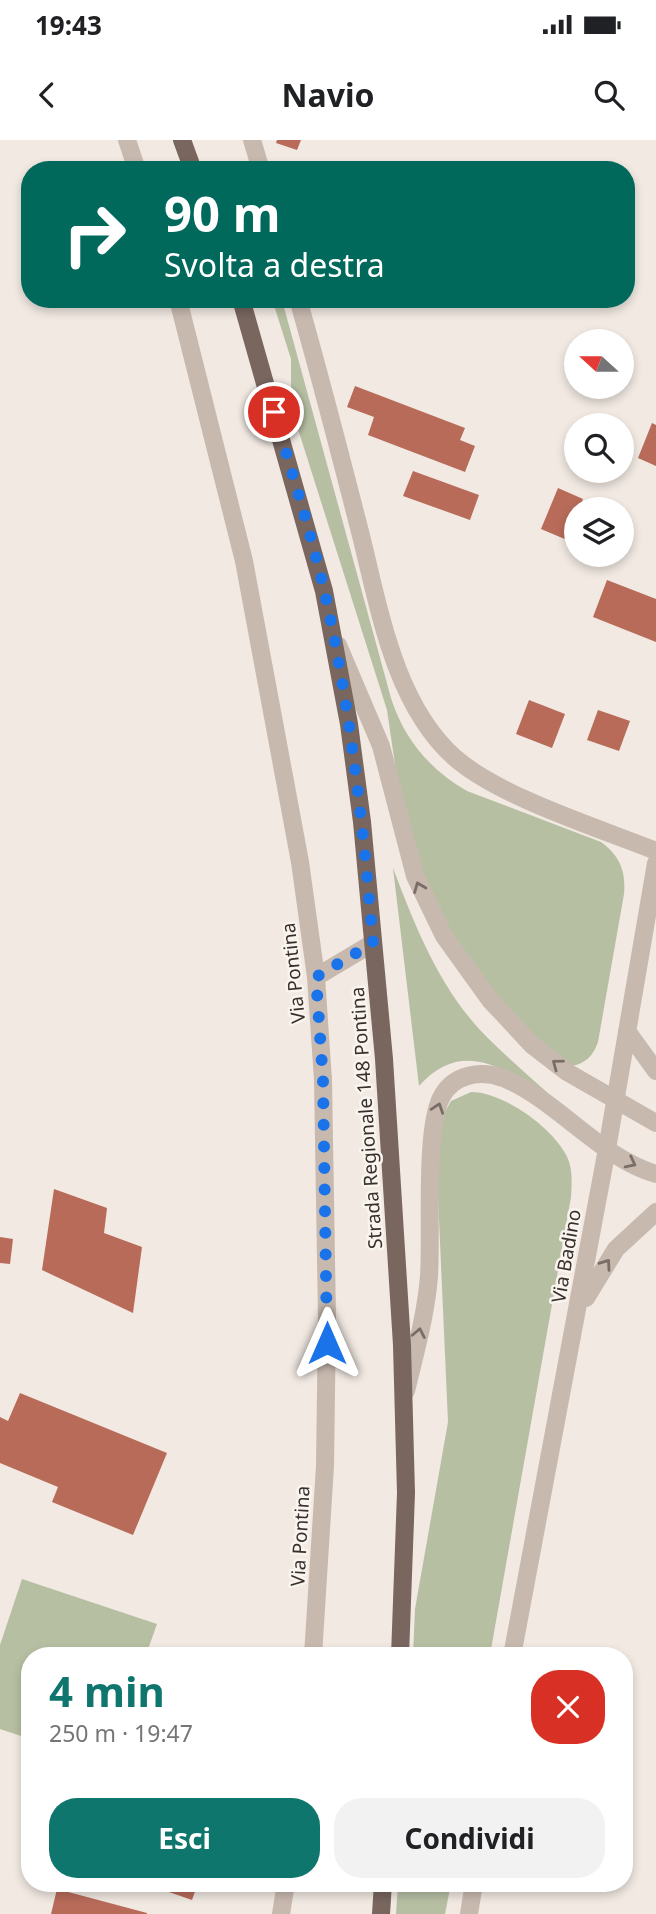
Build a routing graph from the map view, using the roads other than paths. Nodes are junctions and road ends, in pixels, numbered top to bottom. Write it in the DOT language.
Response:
graph roads {
  1 [pos="127,140"];
  2 [pos="182,140"];
  3 [pos="134,161"];
  4 [pos="190,161"];
  5 [pos="180,308"];
  6 [pos="245,308"];
  7 [pos="300,308"];
  8 [pos="335,639"];
  9 [pos="656,851"];
  10 [pos="656,863"];
  11 [pos="373,943"];
  12 [pos="316,977"];
  13 [pos="627,1031"];
  14 [pos="656,1072"];
  15 [pos="615,1100"];
  16 [pos="656,1123"];
  17 [pos="607,1149"];
  18 [pos="656,1174"];
  19 [pos="656,1212"];
  20 [pos="575,1324"];
  21 [pos="404,1400"];
  22 [pos="314,1647"];
  23 [pos="400,1647"];
  24 [pos="514,1647"];
  25 [pos="285,1892"];
  26 [pos="382,1892"];
  27 [pos="473,1892"];
  28 [pos="281,1914"];
  29 [pos="381,1914"];
  30 [pos="469,1914"];
  1 -- 3 [label="street"];
  2 -- 4 [label="main road"];
  5 -- 12 [label="street, Via Pontina"];
  6 -- 8 [label="main road, Strada Regionale 148 Pontina"];
  7 -- 9 [label="street"];
  8 -- 11 [label="main road, Strada Regionale 148 Pontina"];
  15 -- 8 [label="street, one-way"];
  10 -- 13 [label="street, Via Badino"];
  11 -- 12 [label="street"];
  11 -- 21 [label="main road, Strada Regionale 148 Pontina"];
  12 -- 22 [label="street, Via Pontina"];
  13 -- 14 [label="street"];
  13 -- 15 [label="street, Via Badino"];
  15 -- 16 [label="street"];
  15 -- 17 [label="street, Via Badino"];
  17 -- 18 [label="street, one-way"];
  17 -- 20 [label="street, Via Badino"];
  21 -- 17 [label="street, one-way"];
  20 -- 19 [label="street, one-way"];
  20 -- 24 [label="street, Via Badino"];
  21 -- 23 [label="main road, Strada Regionale 148 Pontina"];
  25 -- 28 [label="street"];
  26 -- 29 [label="main road"];
  27 -- 30 [label="street"];
}
